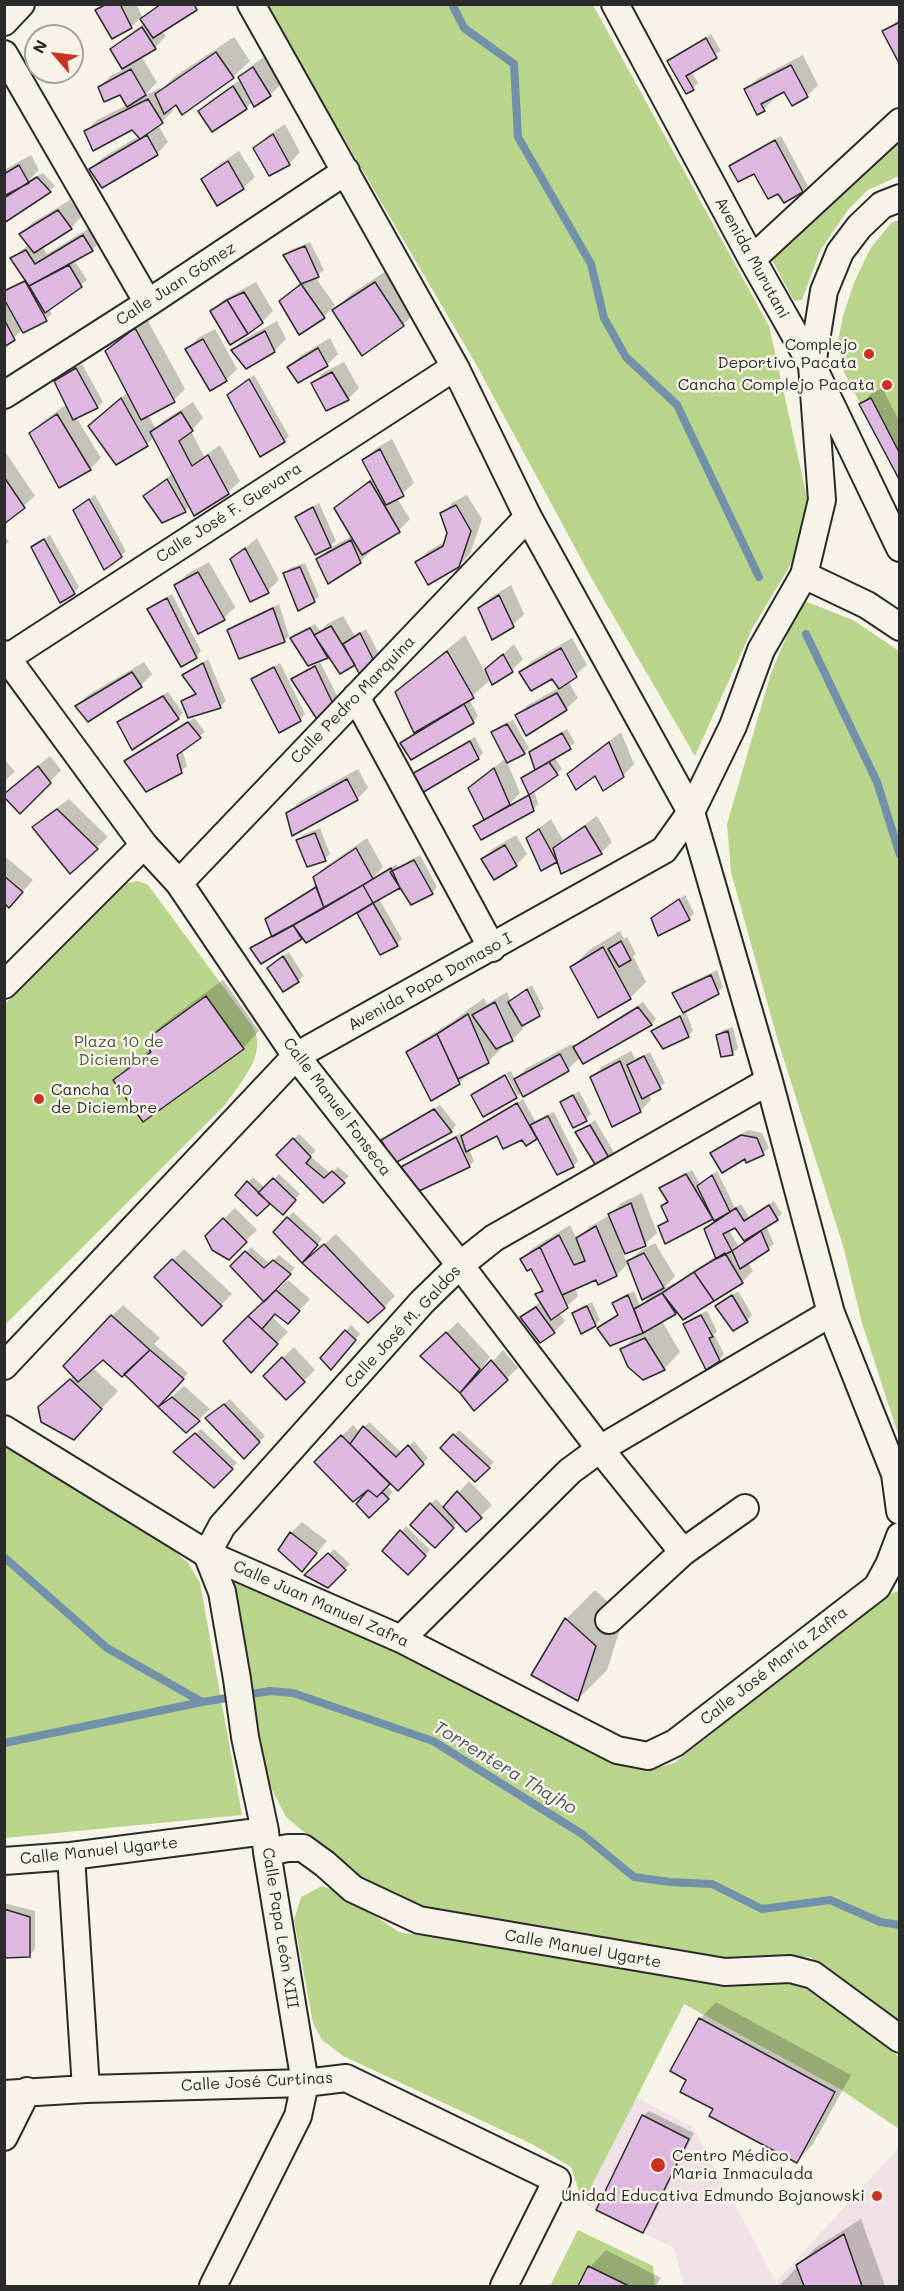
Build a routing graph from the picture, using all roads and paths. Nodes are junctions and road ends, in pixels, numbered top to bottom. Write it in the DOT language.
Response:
graph roads {
  1 [pos="21,4"];
  2 [pos="251,4"];
  3 [pos="615,4"];
  4 [pos="4,22"];
  5 [pos="4,54"];
  6 [pos="900,122"];
  7 [pos="346,171"];
  8 [pos="900,198"];
  9 [pos="752,259"];
  10 [pos="148,303"];
  11 [pos="812,365"];
  12 [pos="455,367"];
  13 [pos="4,396"];
  14 [pos="528,517"];
  15 [pos="900,548"];
  16 [pos="804,575"];
  17 [pos="900,627"];
  18 [pos="5,657"];
  19 [pos="356,697"];
  20 [pos="691,812"];
  21 [pos="144,845"];
  22 [pos="179,884"];
  23 [pos="492,948"];
  24 [pos="4,984"];
  25 [pos="296,1056"];
  26 [pos="769,1081"];
  27 [pos="459,1265"];
  28 [pos="831,1313"];
  29 [pos="4,1366"];
  30 [pos="4,1429"];
  31 [pos="600,1449"];
  32 [pos="746,1508"];
  33 [pos="900,1511"];
  34 [pos="900,1536"];
  35 [pos="683,1552"];
  36 [pos="207,1554"];
  37 [pos="609,1620"];
  38 [pos="401,1639"];
  39 [pos="648,1756"];
  40 [pos="266,1842"];
  41 [pos="71,1856"];
  42 [pos="4,1860"];
  43 [pos="900,2039"];
  44 [pos="305,2083"];
  45 [pos="86,2089"];
  46 [pos="16,2093"];
  47 [pos="4,2137"];
  48 [pos="213,2286"];
  49 [pos="504,2286"];
  1 -- 4 [label="street"];
  2 -- 7 [label="street"];
  3 -- 9 [label="street, Avenida Murutani"];
  5 -- 10 [label="street"];
  6 -- 9 [label="street"];
  7 -- 10 [label="street, Calle Juan Gómez"];
  7 -- 12 [label="street"];
  8 -- 11 [label="street"];
  9 -- 11 [label="street, Avenida Murutani"];
  10 -- 13 [label="street, Calle Juan Gómez"];
  11 -- 15 [label="street, Avenida Murutani"];
  11 -- 16 [label="street, Avenida Papa Damaso I"];
  12 -- 14 [label="street"];
  12 -- 18 [label="street, Calle José F. Guevara"];
  14 -- 19 [label="street, Calle Pedro Marquina"];
  14 -- 20 [label="street"];
  16 -- 17 [label="street"];
  16 -- 20 [label="street, Avenida Papa Damaso I"];
  18 -- 21 [label="street, Calle Manuel Fonseca"];
  19 -- 22 [label="street, Calle Pedro Marquina"];
  19 -- 23 [label="street"];
  20 -- 23 [label="street, Avenida Papa Damaso I"];
  20 -- 26 [label="street"];
  21 -- 22 [label="street, Calle Manuel Fonseca"];
  21 -- 24 [label="street"];
  22 -- 25 [label="street, Calle Manuel Fonseca"];
  23 -- 25 [label="street, Avenida Papa Damaso I"];
  25 -- 27 [label="street, Calle Manuel Fonseca"];
  25 -- 29 [label="street, Avenida Papa Damaso I"];
  26 -- 27 [label="street, Calle José M. Galdos"];
  26 -- 28 [label="street"];
  27 -- 31 [label="street, Calle Manuel Fonseca"];
  27 -- 36 [label="street, Calle José M. Galdos"];
  28 -- 31 [label="street"];
  28 -- 33 [label="street"];
  30 -- 36 [label="street, Calle Juan Manuel Zafra"];
  31 -- 35 [label="street, Calle Manuel Fonseca"];
  31 -- 38 [label="street"];
  32 -- 35 [label="street"];
  34 -- 39 [label="street, Calle José María Zafra"];
  35 -- 37 [label="street"];
  36 -- 38 [label="street, Calle Juan Manuel Zafra"];
  36 -- 40 [label="street, Calle Papa León XIII"];
  38 -- 39 [label="street, Calle Juan Manuel Zafra"];
  40 -- 41 [label="street, Calle Manuel Ugarte"];
  40 -- 43 [label="street, Calle Manuel Ugarte"];
  40 -- 44 [label="street, Calle Papa León XIII"];
  41 -- 42 [label="street, Calle Manuel Ugarte"];
  41 -- 45 [label="street"];
  44 -- 45 [label="street, Calle José Curtinas"];
  44 -- 48 [label="street, Calle Papa León XIII"];
  44 -- 49 [label="street, Calle José Curtinas"];
  45 -- 46 [label="street, Calle José Curtinas"];
  46 -- 47 [label="street"];
}
